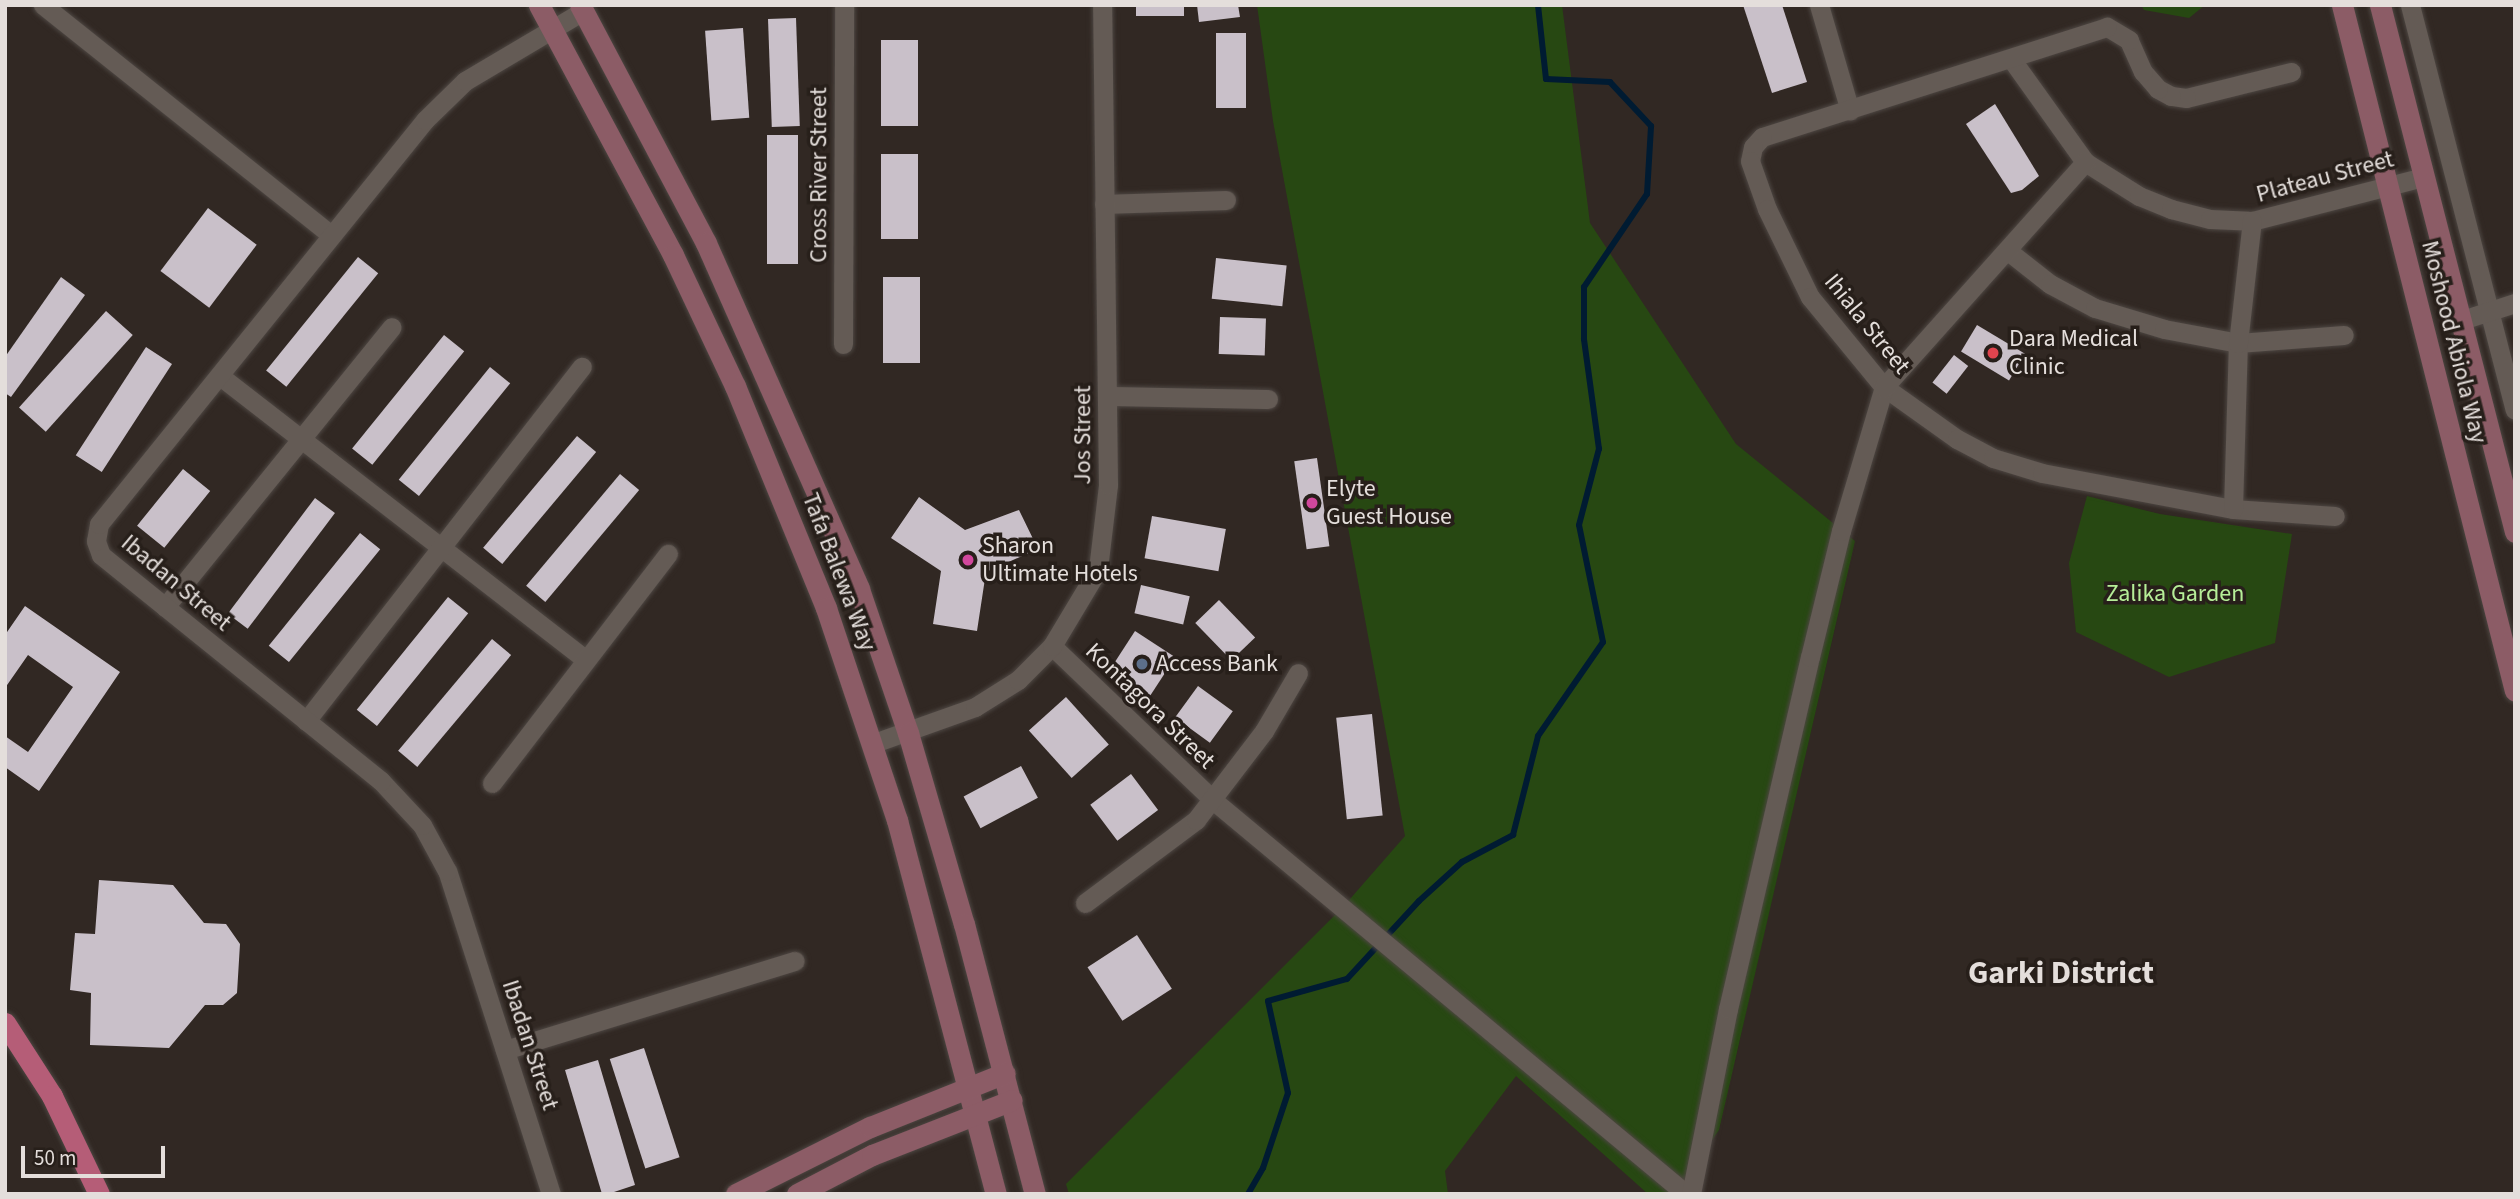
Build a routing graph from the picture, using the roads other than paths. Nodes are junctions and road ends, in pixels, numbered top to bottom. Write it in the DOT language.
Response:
graph roads {
  1 [pos="43,5"];
  2 [pos="539,5"];
  3 [pos="844,5"];
  4 [pos="1102,5"];
  5 [pos="1819,5"];
  6 [pos="2342,5"];
  7 [pos="2380,5"];
  8 [pos="2410,5"];
  9 [pos="581,8"];
  10 [pos="552,29"];
  11 [pos="2011,60"];
  12 [pos="2291,72"];
  13 [pos="1850,111"];
  14 [pos="2085,162"];
  15 [pos="2423,177"];
  16 [pos="2387,187"];
  17 [pos="1226,200"];
  18 [pos="1104,204"];
  19 [pos="2252,221"];
  20 [pos="331,235"];
  21 [pos="2008,251"];
  22 [pos="2515,303"];
  23 [pos="2490,310"];
  24 [pos="2462,320"];
  25 [pos="392,327"];
  26 [pos="2344,335"];
  27 [pos="2238,342"];
  28 [pos="844,344"];
  29 [pos="582,367"];
  30 [pos="220,376"];
  31 [pos="1884,387"];
  32 [pos="1108,396"];
  33 [pos="1268,399"];
  34 [pos="2515,410"];
  35 [pos="302,442"];
  36 [pos="2233,509"];
  37 [pos="2335,516"];
  38 [pos="2515,532"];
  39 [pos="441,550"];
  40 [pos="668,554"];
  41 [pos="165,607"];
  42 [pos="1052,646"];
  43 [pos="586,660"];
  44 [pos="1298,673"];
  45 [pos="2515,691"];
  46 [pos="306,721"];
  47 [pos="908,733"];
  48 [pos="874,743"];
  49 [pos="492,783"];
  50 [pos="1214,800"];
  51 [pos="1085,903"];
  52 [pos="795,961"];
  53 [pos="5,1023"];
  54 [pos="505,1050"];
  55 [pos="1005,1073"];
  56 [pos="970,1085"];
  57 [pos="1012,1100"];
  58 [pos="977,1113"];
  59 [pos="99,1194"];
  60 [pos="551,1194"];
  61 [pos="736,1194"];
  62 [pos="797,1194"];
  63 [pos="996,1194"];
  64 [pos="1035,1194"];
  65 [pos="1688,1194"];
  1 -- 20 [label="street"];
  2 -- 10 [label="main road, Tafa Balewa Way"];
  3 -- 28 [label="street, Cross River Street"];
  4 -- 18 [label="street, Jos Street"];
  5 -- 13 [label="street"];
  6 -- 16 [label="main road, Moshood Abiola Way"];
  7 -- 15 [label="main road, Moshood Abiola Way"];
  8 -- 23 [label="street"];
  9 -- 10 [label="street, Ibadan Street"];
  9 -- 47 [label="main road, Tafa Balewa Way"];
  10 -- 20 [label="street, Ibadan Street"];
  10 -- 48 [label="main road, Tafa Balewa Way"];
  11 -- 12 [label="street, Ihiala Street"];
  11 -- 13 [label="street, Ihiala Street"];
  11 -- 14 [label="street, Plateau Street"];
  13 -- 31 [label="street, Ihiala Street"];
  14 -- 19 [label="street, Plateau Street"];
  14 -- 21 [label="street"];
  15 -- 16 [label="street, Plateau Street"];
  15 -- 24 [label="main road, Moshood Abiola Way"];
  16 -- 19 [label="street, Plateau Street"];
  16 -- 45 [label="main road, Moshood Abiola Way"];
  17 -- 18 [label="street"];
  18 -- 32 [label="street, Jos Street"];
  19 -- 27 [label="street"];
  20 -- 30 [label="street, Ibadan Street"];
  21 -- 27 [label="street"];
  21 -- 31 [label="street"];
  22 -- 23 [label="street"];
  23 -- 24 [label="street"];
  23 -- 34 [label="street"];
  24 -- 38 [label="main road, Moshood Abiola Way"];
  25 -- 35 [label="street"];
  26 -- 27 [label="street"];
  27 -- 36 [label="street"];
  29 -- 39 [label="street"];
  30 -- 35 [label="street"];
  30 -- 41 [label="street, Ibadan Street"];
  31 -- 36 [label="street, Ihiala Street"];
  31 -- 65 [label="street"];
  32 -- 33 [label="street"];
  32 -- 42 [label="street, Jos Street"];
  35 -- 39 [label="street"];
  35 -- 41 [label="street"];
  36 -- 37 [label="street, Ihiala Street"];
  39 -- 43 [label="street"];
  39 -- 46 [label="street"];
  40 -- 43 [label="street"];
  41 -- 46 [label="street, Ibadan Street"];
  42 -- 47 [label="street, Jos Street"];
  42 -- 50 [label="street, Kontagora Street"];
  43 -- 49 [label="street"];
  44 -- 50 [label="street"];
  46 -- 54 [label="street, Ibadan Street"];
  47 -- 48 [label="street, Jos Street"];
  47 -- 55 [label="main road, Tafa Balewa Way"];
  48 -- 56 [label="main road, Tafa Balewa Way"];
  50 -- 51 [label="street"];
  50 -- 65 [label="street, Kontagora Street"];
  52 -- 54 [label="street"];
  53 -- 59 [label="main road"];
  54 -- 60 [label="street, Ibadan Street"];
  55 -- 56 [label="main road"];
  55 -- 57 [label="main road, Tafa Balewa Way"];
  56 -- 58 [label="main road, Tafa Balewa Way"];
  56 -- 61 [label="main road"];
  57 -- 58 [label="main road"];
  57 -- 64 [label="main road, Tafa Balewa Way"];
  58 -- 62 [label="main road"];
  58 -- 63 [label="main road, Tafa Balewa Way"];
}
